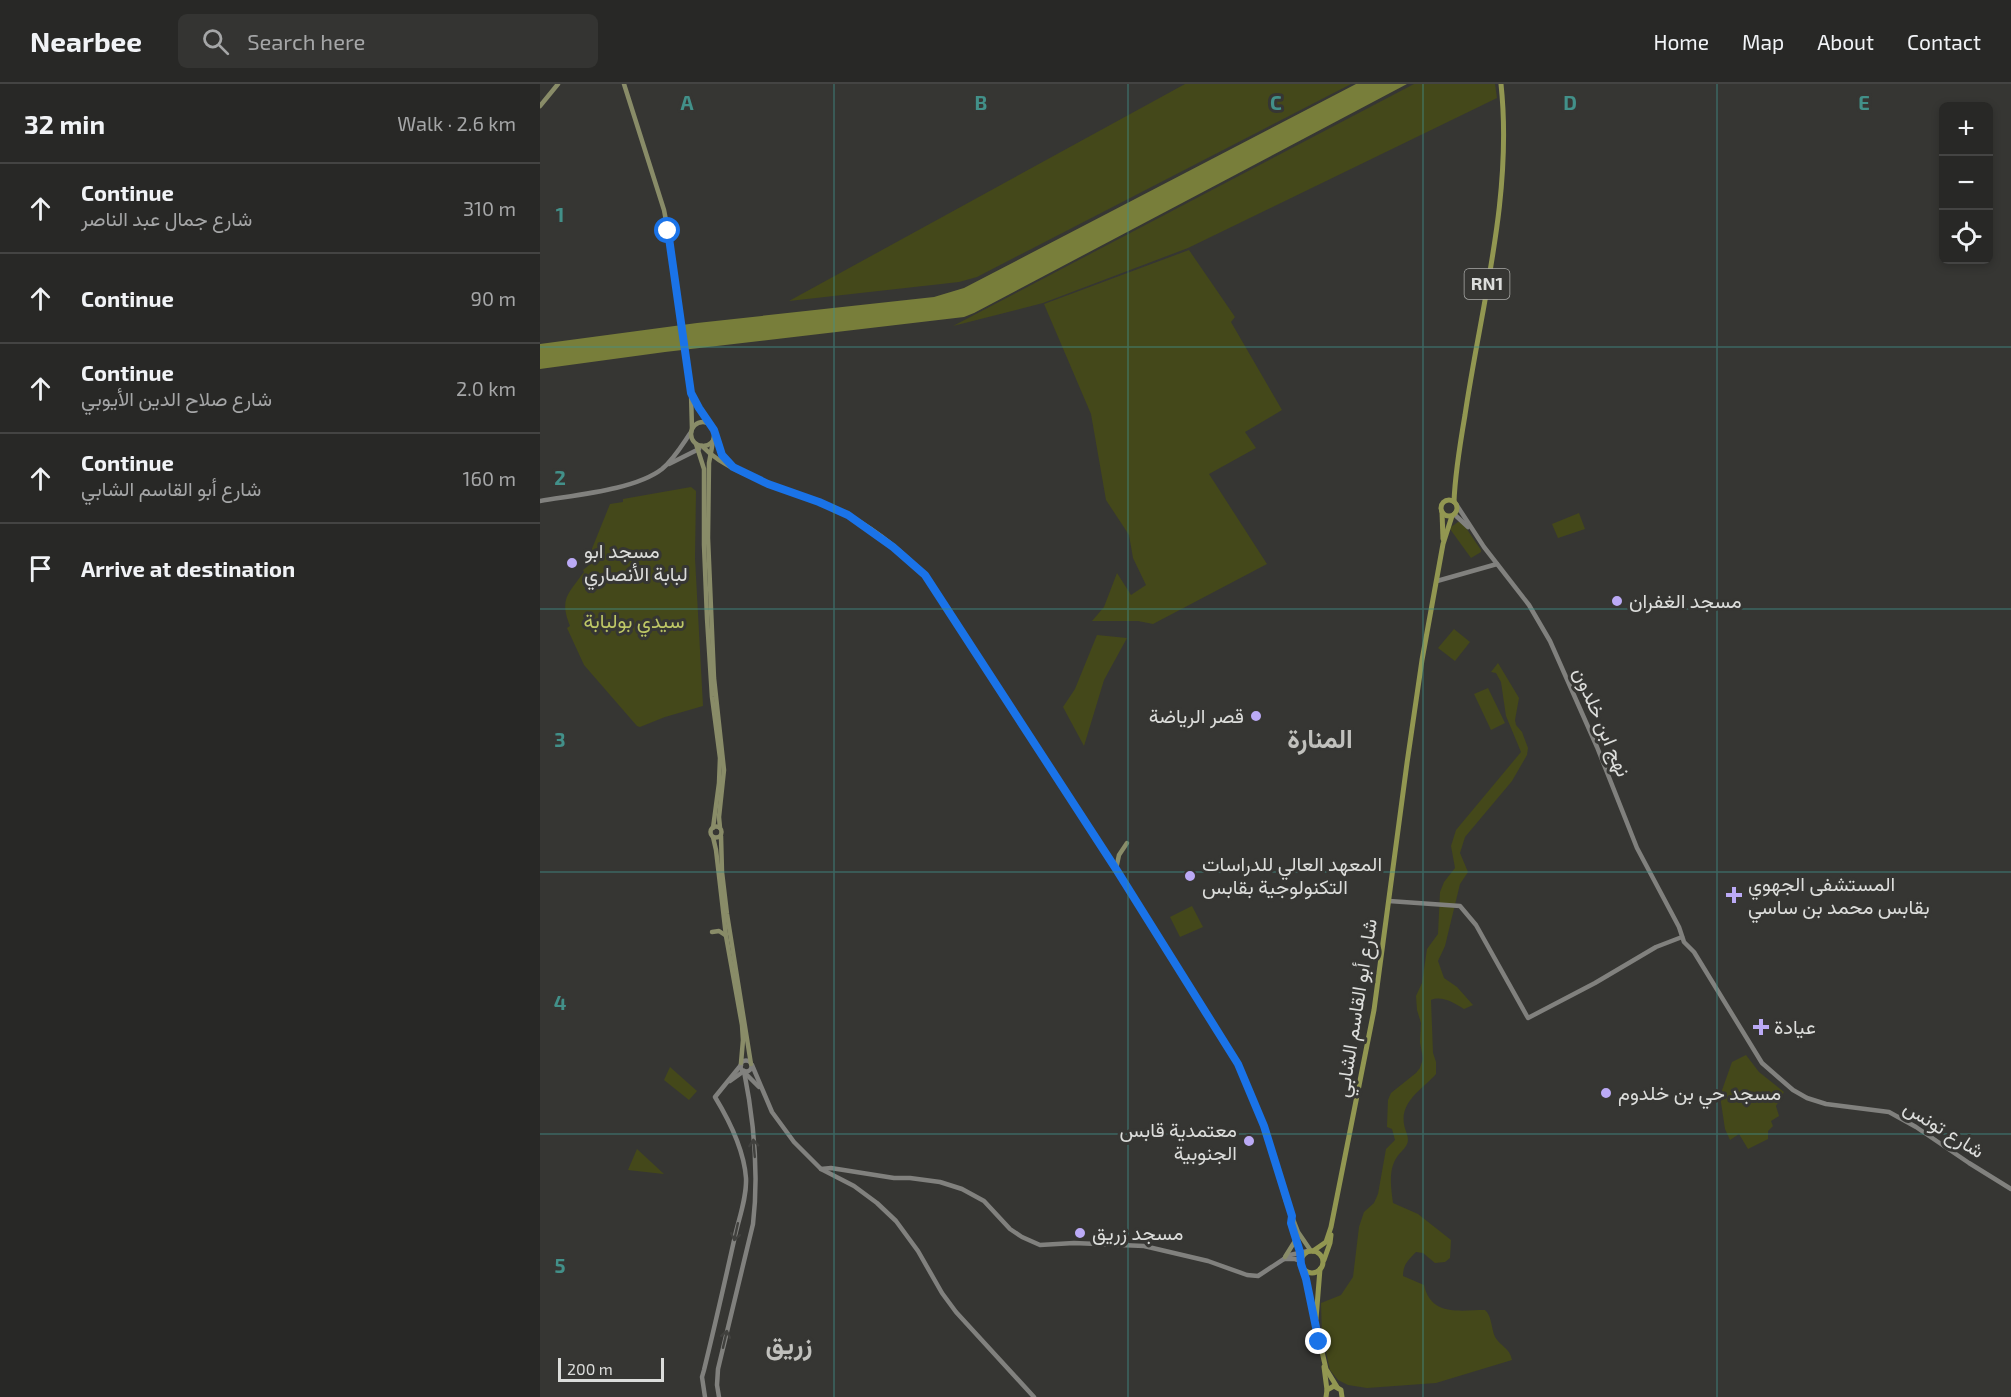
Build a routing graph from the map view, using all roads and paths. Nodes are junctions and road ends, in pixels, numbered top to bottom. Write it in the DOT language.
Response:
graph roads {
  1 [pos="558,84"];
  2 [pos="624,84"];
  3 [pos="1501,84"];
  4 [pos="540,106"];
  5 [pos="691,393"];
  6 [pos="709,423"];
  7 [pos="691,431"];
  8 [pos="715,435"];
  9 [pos="699,447"];
  10 [pos="711,454"];
  11 [pos="666,465"];
  12 [pos="733,467"];
  13 [pos="1455,482"];
  14 [pos="1447,500"];
  15 [pos="540,501"];
  16 [pos="1455,503"];
  17 [pos="1442,512"];
  18 [pos="1453,515"];
  19 [pos="1473,531"];
  20 [pos="1443,544"];
  21 [pos="1497,564"];
  22 [pos="1437,581"];
  23 [pos="712,828"];
  24 [pos="720,828"];
  25 [pos="721,836"];
  26 [pos="713,837"];
  27 [pos="1127,843"];
  28 [pos="1116,869"];
  29 [pos="1389,901"];
  30 [pos="712,932"];
  31 [pos="726,936"];
  32 [pos="1683,939"];
  33 [pos="741,1064"];
  34 [pos="751,1065"];
  35 [pos="744,1071"];
  36 [pos="728,1082"];
  37 [pos="759,1087"];
  38 [pos="821,1169"];
  39 [pos="2011,1189"];
  40 [pos="1292,1216"];
  41 [pos="1331,1227"];
  42 [pos="1295,1238"];
  43 [pos="1311,1251"];
  44 [pos="1300,1252"];
  45 [pos="1285,1257"];
  46 [pos="1301,1260"];
  47 [pos="1279,1262"];
  48 [pos="1323,1262"];
  49 [pos="1303,1269"];
  50 [pos="1320,1269"];
  51 [pos="1317,1294"];
  52 [pos="1312,1308"];
  53 [pos="1317,1330"];
  54 [pos="1324,1363"];
  55 [pos="1337,1387"];
  56 [pos="1326,1395"];
  57 [pos="705,1397"];
  58 [pos="719,1397"];
  59 [pos="1034,1397"];
  60 [pos="1342,1397"];
  1 -- 4 [label="main road"];
  2 -- 5 [label="main road"];
  3 -- 13 [label="main road, RN1"];
  5 -- 6 [label="main road"];
  5 -- 7 [label="main road"];
  6 -- 7 [label="main road"];
  6 -- 8 [label="main road"];
  7 -- 9 [label="main road"];
  7 -- 11 [label="street"];
  8 -- 9 [label="main road"];
  8 -- 10 [label="main road"];
  8 -- 12 [label="main road"];
  9 -- 10 [label="main road"];
  9 -- 11 [label="street"];
  9 -- 23 [label="main road"];
  10 -- 12 [label="main road"];
  10 -- 24 [label="main road"];
  11 -- 15 [label="street"];
  12 -- 28 [label="main road"];
  13 -- 14 [label="main road, RN1"];
  13 -- 16 [label="main road, RN1"];
  14 -- 16 [label="main road"];
  14 -- 17 [label="main road, RN1"];
  16 -- 18 [label="main road, RN1"];
  16 -- 19 [label="street"];
  17 -- 18 [label="main road"];
  17 -- 20 [label="main road, شارع أبو القاسم الشابي / RN1"];
  18 -- 19 [label="street"];
  18 -- 20 [label="main road, شارع أبو القاسم الشابي / RN1"];
  19 -- 21 [label="street, نهج ابن خلدون"];
  20 -- 22 [label="main road, شارع أبو القاسم الشابي / RN1"];
  21 -- 22 [label="street"];
  21 -- 32 [label="street, نهج ابن خلدون"];
  22 -- 29 [label="main road, شارع أبو القاسم الشابي / RN1"];
  23 -- 24 [label="main road"];
  23 -- 26 [label="main road"];
  24 -- 25 [label="main road"];
  25 -- 26 [label="main road"];
  25 -- 34 [label="main road"];
  26 -- 31 [label="main road"];
  27 -- 28 [label="main road"];
  28 -- 40 [label="main road"];
  29 -- 32 [label="street"];
  29 -- 41 [label="main road, شارع أبو القاسم الشابي / RN1"];
  30 -- 31 [label="main road"];
  31 -- 33 [label="main road"];
  32 -- 39 [label="street, شارع تونس"];
  33 -- 34 [label="street"];
  33 -- 35 [label="street"];
  33 -- 36 [label="street"];
  34 -- 35 [label="street"];
  34 -- 37 [label="street"];
  35 -- 36 [label="street"];
  35 -- 37 [label="street"];
  58 -- 35 [label="street, one-way"];
  36 -- 57 [label="street, one-way"];
  37 -- 38 [label="street"];
  38 -- 47 [label="street"];
  38 -- 59 [label="street"];
  40 -- 42 [label="main road"];
  40 -- 43 [label="main road"];
  41 -- 43 [label="main road, شارع أبو القاسم الشابي / RN1"];
  41 -- 48 [label="main road, شارع أبو القاسم الشابي / RN1"];
  42 -- 44 [label="main road"];
  42 -- 45 [label="main road"];
  43 -- 44 [label="street"];
  43 -- 46 [label="main road, RN1"];
  43 -- 48 [label="main road"];
  44 -- 45 [label="street"];
  44 -- 46 [label="main road"];
  45 -- 47 [label="street"];
  46 -- 47 [label="street"];
  46 -- 49 [label="main road, RN1"];
  48 -- 50 [label="main road, RN1"];
  49 -- 50 [label="main road"];
  49 -- 52 [label="main road, RN1"];
  50 -- 51 [label="main road, RN1"];
  51 -- 52 [label="main road"];
  51 -- 53 [label="main road, RN1"];
  52 -- 53 [label="main road, RN1"];
  53 -- 54 [label="main road, RN1"];
  54 -- 55 [label="main road, RN1"];
  54 -- 56 [label="main road, RN1"];
  55 -- 56 [label="main road, RN1"];
  55 -- 60 [label="main road, RN1"];
}
